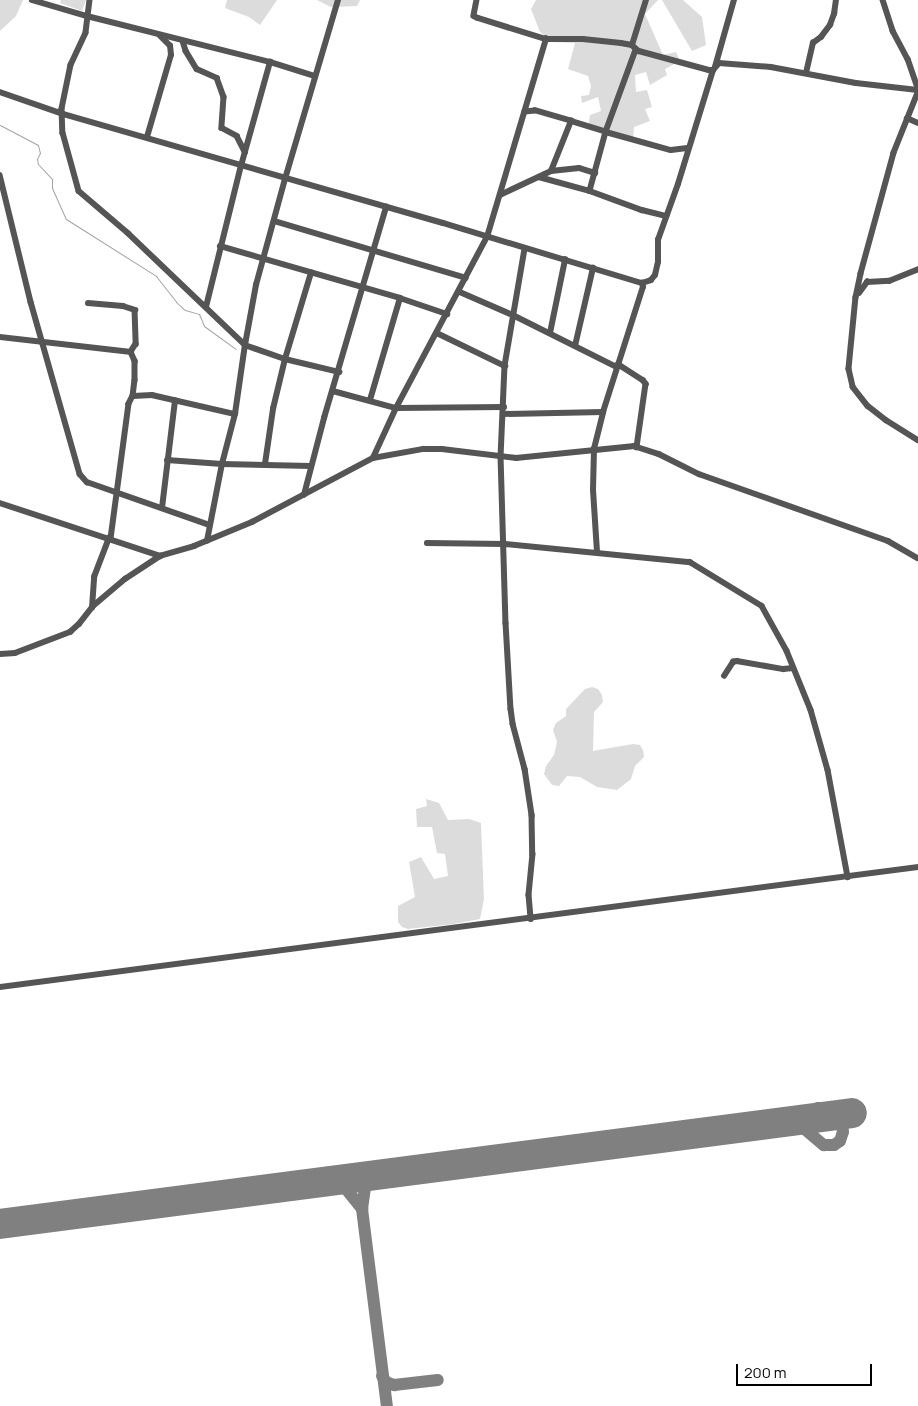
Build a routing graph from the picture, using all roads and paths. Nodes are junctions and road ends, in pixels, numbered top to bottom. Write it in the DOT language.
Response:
graph roads {
  1 [pos="32,0"];
  2 [pos="90,0"];
  3 [pos="338,0"];
  4 [pos="477,0"];
  5 [pos="646,0"];
  6 [pos="734,0"];
  7 [pos="836,0"];
  8 [pos="883,0"];
  9 [pos="87,16"];
  10 [pos="156,34"];
  11 [pos="546,39"];
  12 [pos="183,41"];
  13 [pos="634,47"];
  14 [pos="270,62"];
  15 [pos="714,69"];
  16 [pos="806,73"];
  17 [pos="315,76"];
  18 [pos="918,90"];
  19 [pos="0,92"];
  20 [pos="525,112"];
  21 [pos="63,114"];
  22 [pos="906,118"];
  23 [pos="571,120"];
  24 [pos="918,123"];
  25 [pos="606,132"];
  26 [pos="147,137"];
  27 [pos="687,148"];
  28 [pos="245,152"];
  29 [pos="241,166"];
  30 [pos="551,171"];
  31 [pos="595,173"];
  32 [pos="0,174"];
  33 [pos="539,177"];
  34 [pos="285,178"];
  35 [pos="590,191"];
  36 [pos="500,195"];
  37 [pos="386,207"];
  38 [pos="666,216"];
  39 [pos="274,220"];
  40 [pos="487,236"];
  41 [pos="220,246"];
  42 [pos="525,249"];
  43 [pos="374,250"];
  44 [pos="265,259"];
  45 [pos="565,260"];
  46 [pos="593,268"];
  47 [pos="918,269"];
  48 [pos="311,273"];
  49 [pos="466,278"];
  50 [pos="642,283"];
  51 [pos="362,287"];
  52 [pos="460,292"];
  53 [pos="856,297"];
  54 [pos="400,298"];
  55 [pos="88,303"];
  56 [pos="206,307"];
  57 [pos="447,314"];
  58 [pos="514,315"];
  59 [pos="550,333"];
  60 [pos="437,334"];
  61 [pos="0,337"];
  62 [pos="42,342"];
  63 [pos="244,345"];
  64 [pos="575,346"];
  65 [pos="131,352"];
  66 [pos="285,359"];
  67 [pos="505,366"];
  68 [pos="617,366"];
  69 [pos="339,372"];
  70 [pos="333,391"];
  71 [pos="133,396"];
  72 [pos="370,400"];
  73 [pos="175,401"];
  74 [pos="396,408"];
  75 [pos="504,410"];
  76 [pos="603,412"];
  77 [pos="235,414"];
  78 [pos="918,440"];
  79 [pos="637,447"];
  80 [pos="594,449"];
  81 [pos="501,456"];
  82 [pos="373,458"];
  83 [pos="167,460"];
  84 [pos="222,464"];
  85 [pos="265,464"];
  86 [pos="311,466"];
  87 [pos="117,493"];
  88 [pos="304,495"];
  89 [pos="0,503"];
  90 [pos="162,508"];
  91 [pos="210,525"];
  92 [pos="110,539"];
  93 [pos="207,541"];
  94 [pos="426,543"];
  95 [pos="505,544"];
  96 [pos="596,552"];
  97 [pos="160,556"];
  98 [pos="918,558"];
  99 [pos="92,608"];
  100 [pos="0,654"];
  101 [pos="793,668"];
  102 [pos="724,676"];
  103 [pos="918,867"];
  104 [pos="848,877"];
  105 [pos="531,919"];
  106 [pos="0,987"];
  1 -- 9 [label="street"];
  2 -- 9 [label="street"];
  3 -- 17 [label="street"];
  4 -- 11 [label="street"];
  5 -- 13 [label="street"];
  6 -- 15 [label="street"];
  7 -- 16 [label="street"];
  8 -- 18 [label="street"];
  9 -- 10 [label="street"];
  9 -- 21 [label="street"];
  10 -- 12 [label="street"];
  10 -- 26 [label="street"];
  11 -- 13 [label="street"];
  11 -- 20 [label="street"];
  12 -- 14 [label="street"];
  12 -- 28 [label="street"];
  13 -- 15 [label="street"];
  13 -- 25 [label="street"];
  14 -- 17 [label="street"];
  14 -- 28 [label="street"];
  15 -- 16 [label="street"];
  15 -- 27 [label="street"];
  16 -- 18 [label="street"];
  17 -- 34 [label="street"];
  18 -- 22 [label="street"];
  19 -- 21 [label="street"];
  20 -- 23 [label="street"];
  20 -- 36 [label="street"];
  21 -- 26 [label="street"];
  21 -- 56 [label="street"];
  22 -- 24 [label="street"];
  22 -- 53 [label="street"];
  23 -- 25 [label="street"];
  23 -- 30 [label="street"];
  25 -- 27 [label="street"];
  25 -- 31 [label="street"];
  26 -- 29 [label="street"];
  27 -- 38 [label="street"];
  28 -- 29 [label="street"];
  29 -- 34 [label="street"];
  29 -- 41 [label="street"];
  30 -- 31 [label="street"];
  30 -- 33 [label="street"];
  31 -- 35 [label="street"];
  32 -- 62 [label="street"];
  33 -- 35 [label="street"];
  33 -- 36 [label="street"];
  34 -- 37 [label="street"];
  34 -- 39 [label="street"];
  35 -- 38 [label="street"];
  36 -- 40 [label="street"];
  37 -- 40 [label="street"];
  37 -- 43 [label="street"];
  38 -- 50 [label="street"];
  39 -- 43 [label="street"];
  39 -- 44 [label="street"];
  40 -- 42 [label="street"];
  40 -- 49 [label="street"];
  41 -- 44 [label="street"];
  41 -- 56 [label="street"];
  42 -- 45 [label="street"];
  42 -- 58 [label="street"];
  43 -- 49 [label="street"];
  43 -- 51 [label="street"];
  44 -- 48 [label="street"];
  44 -- 63 [label="street"];
  45 -- 46 [label="street"];
  45 -- 59 [label="street"];
  46 -- 50 [label="street"];
  46 -- 64 [label="street"];
  47 -- 53 [label="street"];
  48 -- 51 [label="street"];
  48 -- 66 [label="street"];
  49 -- 52 [label="street"];
  50 -- 68 [label="street"];
  51 -- 54 [label="street"];
  51 -- 69 [label="street"];
  52 -- 57 [label="street"];
  52 -- 58 [label="street"];
  53 -- 78 [label="street"];
  54 -- 57 [label="street"];
  54 -- 72 [label="street"];
  55 -- 65 [label="street"];
  56 -- 63 [label="street"];
  57 -- 60 [label="street"];
  58 -- 59 [label="street"];
  58 -- 67 [label="street"];
  59 -- 64 [label="street"];
  60 -- 67 [label="street"];
  60 -- 74 [label="street"];
  61 -- 62 [label="street"];
  62 -- 65 [label="street"];
  62 -- 87 [label="street"];
  63 -- 66 [label="street"];
  63 -- 77 [label="street"];
  64 -- 68 [label="street"];
  65 -- 71 [label="street"];
  66 -- 69 [label="street"];
  66 -- 85 [label="street"];
  67 -- 75 [label="street"];
  68 -- 76 [label="street"];
  68 -- 79 [label="street"];
  69 -- 70 [label="street"];
  70 -- 72 [label="street"];
  70 -- 86 [label="street"];
  71 -- 73 [label="street"];
  71 -- 87 [label="street"];
  72 -- 74 [label="street"];
  73 -- 77 [label="street"];
  73 -- 83 [label="street"];
  74 -- 75 [label="street"];
  74 -- 82 [label="street"];
  75 -- 76 [label="street"];
  75 -- 81 [label="street"];
  76 -- 80 [label="street"];
  77 -- 84 [label="street"];
  79 -- 80 [label="street"];
  79 -- 98 [label="street"];
  80 -- 81 [label="street"];
  80 -- 96 [label="street"];
  81 -- 82 [label="street"];
  81 -- 95 [label="street"];
  82 -- 88 [label="street"];
  83 -- 84 [label="street"];
  83 -- 90 [label="street"];
  84 -- 85 [label="street"];
  84 -- 91 [label="street"];
  85 -- 86 [label="street"];
  86 -- 88 [label="street"];
  87 -- 90 [label="street"];
  87 -- 92 [label="street"];
  88 -- 93 [label="street"];
  89 -- 92 [label="street"];
  90 -- 91 [label="street"];
  91 -- 93 [label="street"];
  92 -- 97 [label="street"];
  92 -- 99 [label="street"];
  93 -- 97 [label="street"];
  94 -- 95 [label="street"];
  95 -- 96 [label="street"];
  95 -- 105 [label="street"];
  96 -- 101 [label="street"];
  97 -- 99 [label="street"];
  99 -- 100 [label="street"];
  101 -- 102 [label="street"];
  101 -- 104 [label="street"];
  103 -- 104 [label="street"];
  104 -- 105 [label="street"];
  105 -- 106 [label="street"];
}
